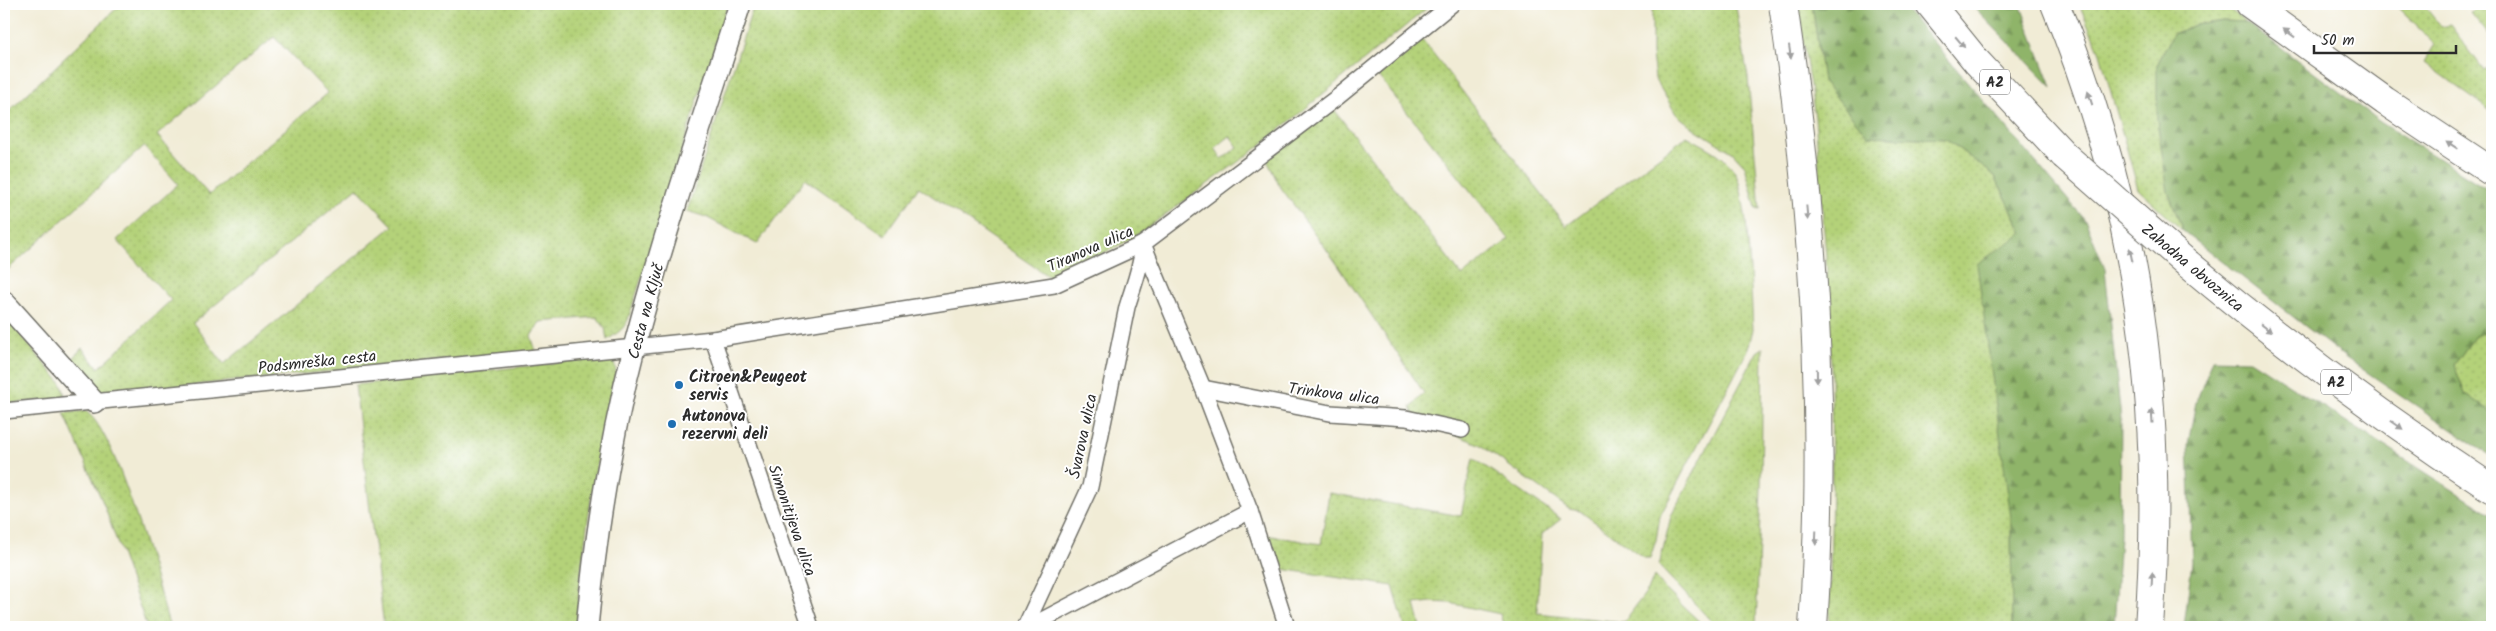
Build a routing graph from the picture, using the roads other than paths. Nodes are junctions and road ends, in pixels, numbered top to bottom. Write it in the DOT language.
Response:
graph roads {
  1 [pos="740,4"];
  2 [pos="1452,4"];
  3 [pos="1783,4"];
  4 [pos="1930,4"];
  5 [pos="2055,4"];
  6 [pos="2250,4"];
  7 [pos="2492,172"];
  8 [pos="1143,244"];
  9 [pos="4,302"];
  10 [pos="713,340"];
  11 [pos="634,346"];
  12 [pos="1203,388"];
  13 [pos="94,402"];
  14 [pos="4,411"];
  15 [pos="1462,430"];
  16 [pos="2492,488"];
  17 [pos="1250,511"];
  18 [pos="587,627"];
  19 [pos="811,627"];
  20 [pos="1025,627"];
  21 [pos="1030,627"];
  22 [pos="1287,627"];
  23 [pos="1813,627"];
  24 [pos="2149,627"];
  1 -- 11 [label="street, Cesta na Ključ"];
  2 -- 8 [label="street, Tiranova ulica"];
  3 -- 23 [label="highway, one-way"];
  4 -- 16 [label="highway, Zahodna obvoznica / A2, one-way, bridge"];
  24 -- 5 [label="highway, one-way"];
  7 -- 6 [label="highway, one-way"];
  8 -- 10 [label="street, Tiranova ulica"];
  8 -- 12 [label="street"];
  8 -- 20 [label="street, Švarova ulica"];
  9 -- 13 [label="street"];
  10 -- 11 [label="street, Tiranova ulica"];
  10 -- 19 [label="street, Simonitijeva ulica"];
  11 -- 13 [label="street, Podsmreška cesta"];
  11 -- 18 [label="street, Cesta na Ključ"];
  12 -- 15 [label="street, Trinkova ulica"];
  12 -- 17 [label="street"];
  13 -- 14 [label="street, Podsmreška cesta"];
  17 -- 21 [label="street"];
  17 -- 22 [label="street"];
}
